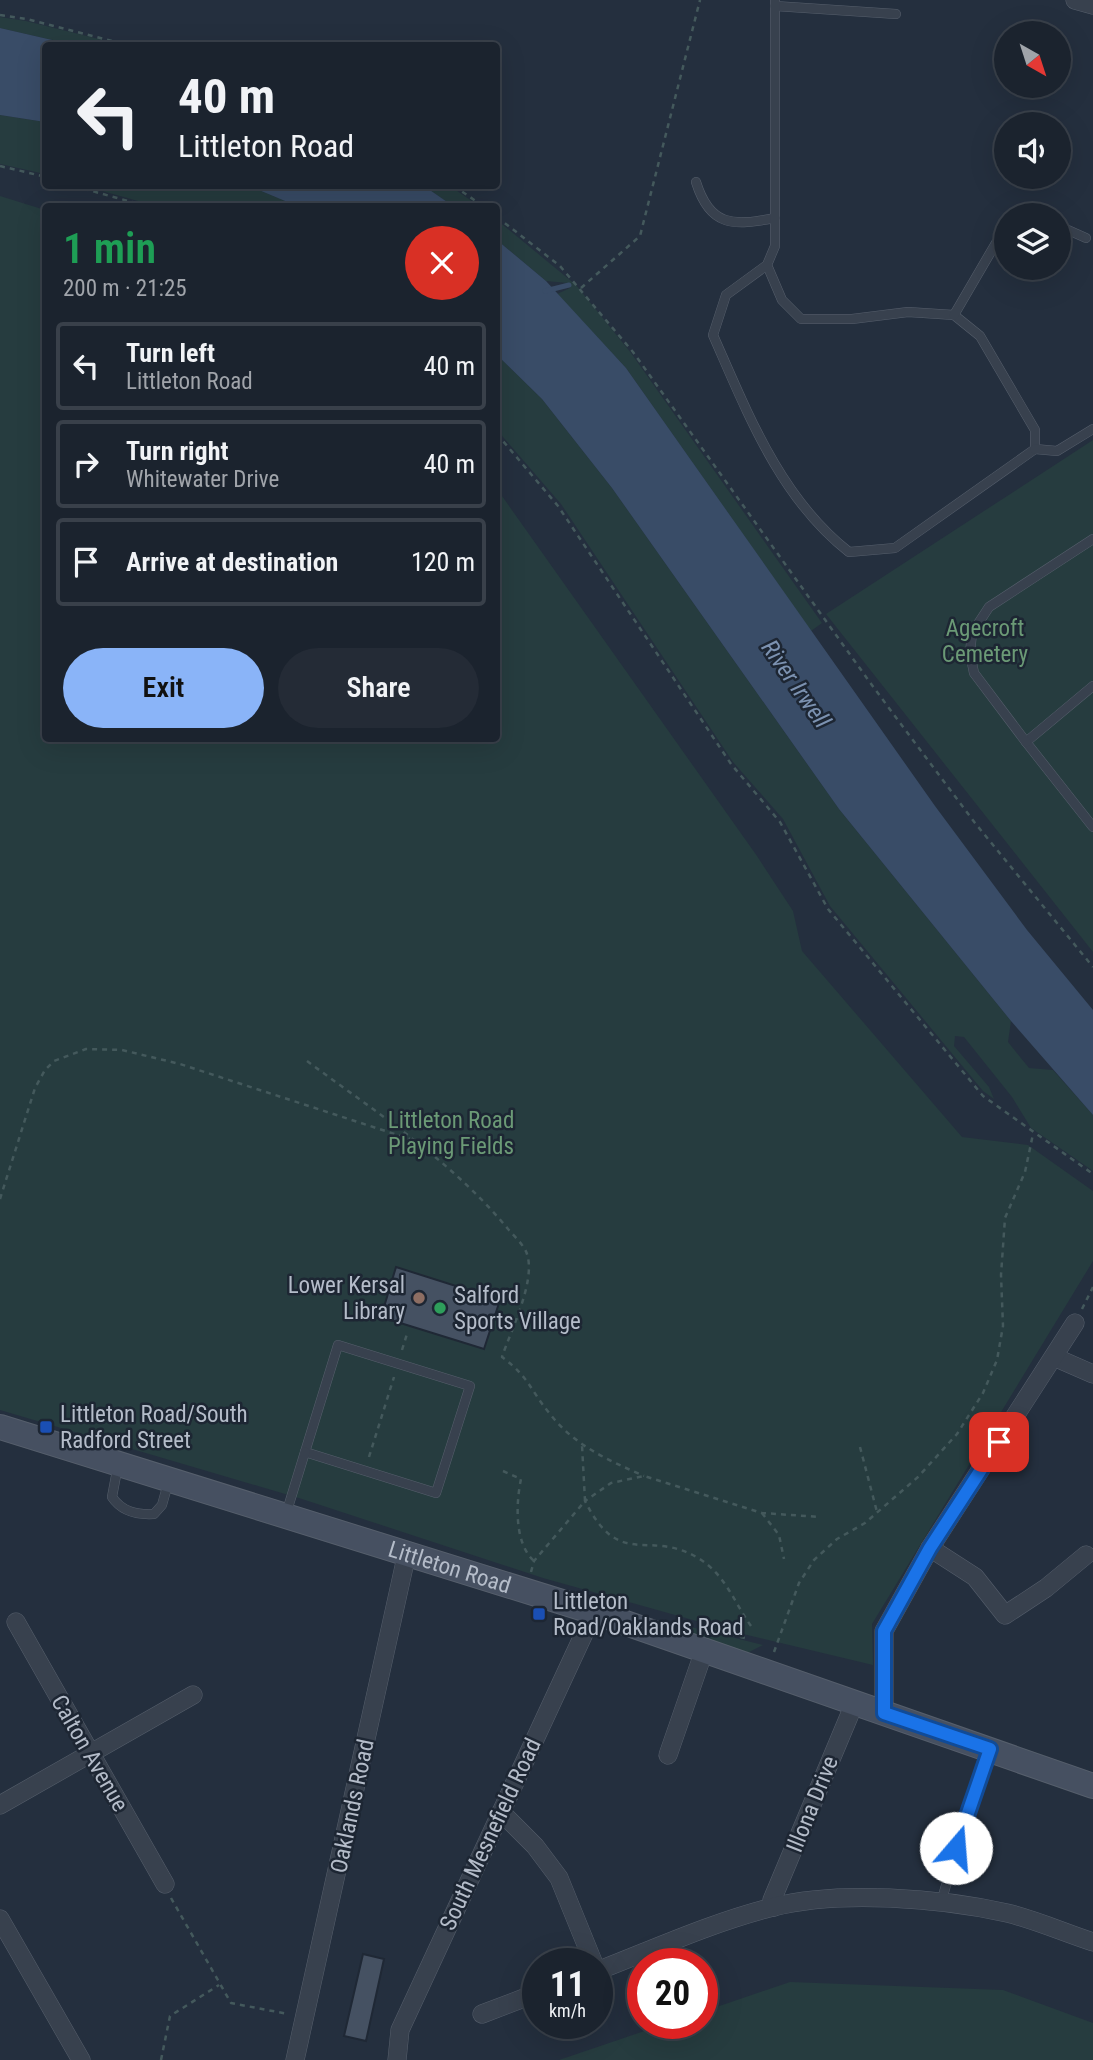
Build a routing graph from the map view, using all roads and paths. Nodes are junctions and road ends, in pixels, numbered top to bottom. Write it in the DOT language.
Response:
graph roads {
  1 [pos="700,0"];
  2 [pos="1074,0"];
  3 [pos="775,3"];
  4 [pos="1093,5"];
  5 [pos="896,14"];
  6 [pos="0,15"];
  7 [pos="116,42"];
  8 [pos="0,166"];
  9 [pos="42,176"];
  10 [pos="696,182"];
  11 [pos="85,189"];
  12 [pos="458,189"];
  13 [pos="135,203"];
  14 [pos="479,203"];
  15 [pos="775,218"];
  16 [pos="500,219"];
  17 [pos="1071,231"];
  18 [pos="1086,237"];
  19 [pos="994,246"];
  20 [pos="766,265"];
  21 [pos="581,289"];
  22 [pos="954,315"];
  23 [pos="1093,429"];
  24 [pos="500,438"];
  25 [pos="1035,449"];
  26 [pos="1093,539"];
  27 [pos="1093,686"];
  28 [pos="1026,742"];
  29 [pos="1093,827"];
  30 [pos="1093,967"];
  31 [pos="307,1060"];
  32 [pos="1033,1133"];
  33 [pos="411,1140"];
  34 [pos="1093,1174"];
  35 [pos="0,1199"];
  36 [pos="1093,1287"];
  37 [pos="1075,1323"];
  38 [pos="407,1334"];
  39 [pos="1054,1357"];
  40 [pos="398,1364"];
  41 [pos="1093,1374"];
  42 [pos="0,1427"];
  43 [pos="582,1445"];
  44 [pos="860,1447"];
  45 [pos="305,1452"];
  46 [pos="118,1464"];
  47 [pos="365,1471"];
  48 [pos="503,1471"];
  49 [pos="644,1476"];
  50 [pos="169,1479"];
  51 [pos="585,1501"];
  52 [pos="762,1513"];
  53 [pos="877,1513"];
  54 [pos="286,1516"];
  55 [pos="820,1517"];
  56 [pos="930,1548"];
  57 [pos="407,1553"];
  58 [pos="1086,1555"];
  59 [pos="784,1559"];
  60 [pos="534,1561"];
  61 [pos="525,1589"];
  62 [pos="594,1612"];
  63 [pos="16,1622"];
  64 [pos="751,1626"];
  65 [pos="704,1651"];
  66 [pos="768,1672"];
  67 [pos="193,1695"];
  68 [pos="855,1702"];
  69 [pos="884,1713"];
  70 [pos="990,1749"];
  71 [pos="90,1753"];
  72 [pos="668,1755"];
  73 [pos="1093,1786"];
  74 [pos="0,1805"];
  75 [pos="501,1812"];
  76 [pos="165,1884"];
  77 [pos="941,1903"];
  78 [pos="774,1907"];
  79 [pos="1,1924"];
  80 [pos="1093,1942"];
  81 [pos="587,1948"];
  82 [pos="613,1965"];
  83 [pos="219,1985"];
  84 [pos="522,1999"];
  85 [pos="482,2014"];
  86 [pos="305,2018"];
  87 [pos="81,2060"];
  88 [pos="160,2060"];
  89 [pos="295,2060"];
  90 [pos="397,2060"];
  1 -- 21 [label="path"];
  2 -- 4 [label="street"];
  3 -- 5 [label="lane"];
  3 -- 15 [label="lane"];
  6 -- 7 [label="path"];
  8 -- 9 [label="path"];
  10 -- 15 [label="lane"];
  11 -- 13 [label="path"];
  12 -- 14 [label="path"];
  15 -- 20 [label="lane"];
  16 -- 21 [label="path"];
  17 -- 18 [label="lane"];
  19 -- 22 [label="lane"];
  20 -- 22 [label="lane"];
  20 -- 25 [label="lane"];
  21 -- 30 [label="path"];
  22 -- 25 [label="lane"];
  23 -- 25 [label="lane"];
  24 -- 32 [label="path"];
  26 -- 28 [label="lane"];
  27 -- 28 [label="lane"];
  28 -- 29 [label="lane"];
  31 -- 33 [label="path"];
  32 -- 34 [label="path"];
  32 -- 53 [label="path"];
  33 -- 35 [label="path"];
  33 -- 43 [label="path"];
  36 -- 37 [label="path"];
  37 -- 39 [label="street"];
  38 -- 40 [label="path"];
  39 -- 41 [label="street"];
  39 -- 56 [label="street"];
  40 -- 45 [label="lane"];
  40 -- 47 [label="path"];
  40 -- 47 [label="lane"];
  42 -- 46 [label="street, Littleton Road"];
  43 -- 49 [label="path"];
  43 -- 51 [label="path"];
  44 -- 53 [label="path"];
  45 -- 47 [label="lane"];
  45 -- 54 [label="lane"];
  46 -- 50 [label="street, Littleton Road"];
  46 -- 50 [label="lane"];
  48 -- 60 [label="path"];
  49 -- 51 [label="path"];
  49 -- 52 [label="path"];
  50 -- 54 [label="street, Littleton Road"];
  51 -- 60 [label="path"];
  51 -- 64 [label="path"];
  52 -- 55 [label="path"];
  52 -- 59 [label="path"];
  53 -- 66 [label="path"];
  54 -- 57 [label="street, Littleton Road"];
  56 -- 58 [label="street"];
  56 -- 69 [label="street"];
  57 -- 61 [label="street, Littleton Road"];
  57 -- 86 [label="street, Oaklands Road"];
  60 -- 61 [label="path"];
  61 -- 62 [label="street, Littleton Road"];
  62 -- 65 [label="street, Littleton Road"];
  62 -- 75 [label="street, South Mesnefield Road"];
  63 -- 71 [label="street, Calton Avenue"];
  65 -- 66 [label="street, Littleton Road"];
  65 -- 72 [label="street"];
  66 -- 68 [label="street, Littleton Road"];
  67 -- 71 [label="street"];
  68 -- 69 [label="street, Littleton Road"];
  68 -- 78 [label="street, Illona Drive"];
  69 -- 70 [label="street, Littleton Road"];
  70 -- 73 [label="street, Littleton Road"];
  70 -- 77 [label="lane"];
  71 -- 74 [label="street"];
  71 -- 76 [label="street, Calton Avenue"];
  75 -- 81 [label="street"];
  75 -- 90 [label="street, South Mesnefield Road"];
  76 -- 83 [label="path"];
  77 -- 78 [label="street"];
  77 -- 80 [label="street"];
  78 -- 82 [label="street"];
  79 -- 87 [label="street"];
  83 -- 86 [label="path"];
  83 -- 88 [label="path"];
  84 -- 85 [label="street"];
  86 -- 89 [label="street, Oaklands Road"];
}
